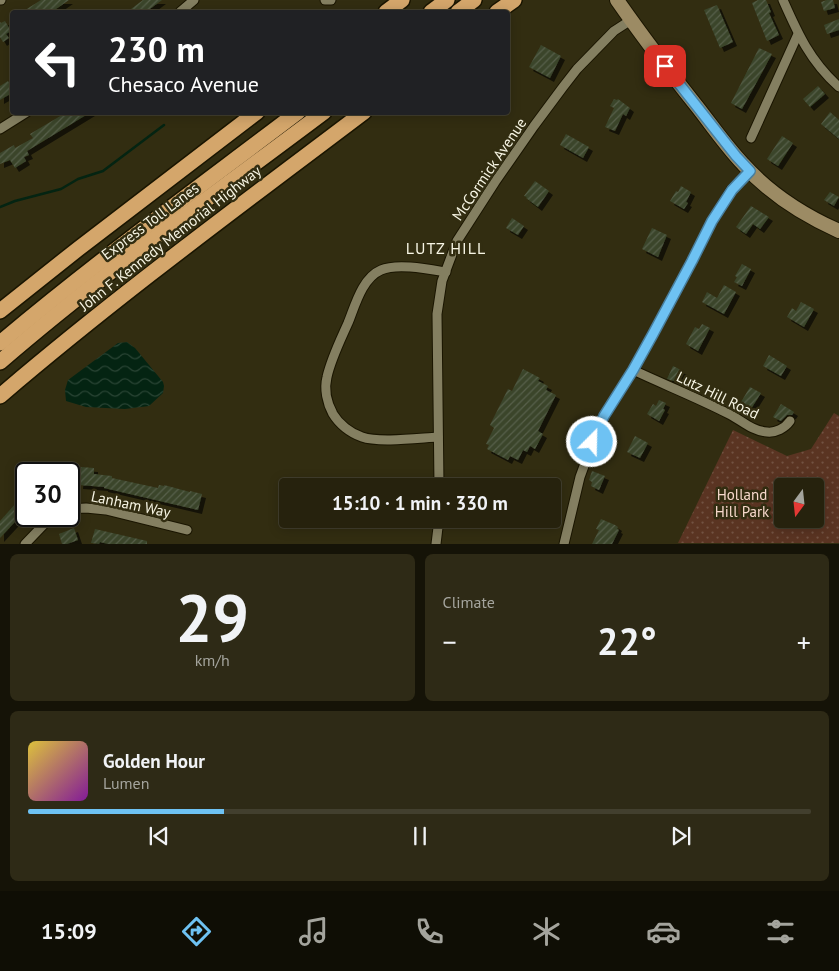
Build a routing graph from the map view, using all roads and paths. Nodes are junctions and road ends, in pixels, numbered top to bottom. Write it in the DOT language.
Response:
graph roads {
  1 [pos="194,0"];
  2 [pos="325,0"];
  3 [pos="331,0"];
  4 [pos="402,0"];
  5 [pos="447,0"];
  6 [pos="474,0"];
  7 [pos="514,0"];
  8 [pos="618,0"];
  9 [pos="783,0"];
  10 [pos="182,10"];
  11 [pos="389,10"];
  12 [pos="434,10"];
  13 [pos="461,10"];
  14 [pos="500,10"];
  15 [pos="631,20"];
  16 [pos="798,34"];
  17 [pos="839,87"];
  18 [pos="22,115"];
  19 [pos="253,115"];
  20 [pos="294,115"];
  21 [pos="320,115"];
  22 [pos="360,115"];
  23 [pos="0,129"];
  24 [pos="751,138"];
  25 [pos="750,171"];
  26 [pos="839,231"];
  27 [pos="446,272"];
  28 [pos="0,312"];
  29 [pos="0,343"];
  30 [pos="0,362"];
  31 [pos="633,370"];
  32 [pos="0,396"];
  33 [pos="790,421"];
  34 [pos="438,437"];
  35 [pos="439,478"];
  36 [pos="80,508"];
  37 [pos="41,527"];
  38 [pos="438,528"];
  39 [pos="187,530"];
  40 [pos="25,544"];
  41 [pos="436,544"];
  42 [pos="564,544"];
  1 -- 10 [label="street"];
  2 -- 3 [label="street"];
  4 -- 11 [label="highway"];
  5 -- 12 [label="highway"];
  6 -- 13 [label="highway"];
  7 -- 14 [label="highway"];
  8 -- 15 [label="street"];
  9 -- 16 [label="street"];
  15 -- 25 [label="street"];
  15 -- 27 [label="street, McCormick Avenue"];
  16 -- 17 [label="street"];
  16 -- 24 [label="street"];
  18 -- 23 [label="street"];
  19 -- 28 [label="highway"];
  20 -- 29 [label="highway, Express Toll Lanes"];
  21 -- 30 [label="highway, Express Toll Lanes"];
  22 -- 32 [label="highway, John F. Kennedy Memorial Highway"];
  25 -- 26 [label="street"];
  25 -- 31 [label="street"];
  27 -- 34 [label="street, McCormick Avenue"];
  27 -- 34 [label="street"];
  31 -- 33 [label="street, Lutz Hill Road"];
  31 -- 42 [label="street"];
  34 -- 35 [label="street, McCormick Avenue"];
  36 -- 39 [label="street, Lanham Way"];
  37 -- 40 [label="street"];
  38 -- 41 [label="street"];
}
